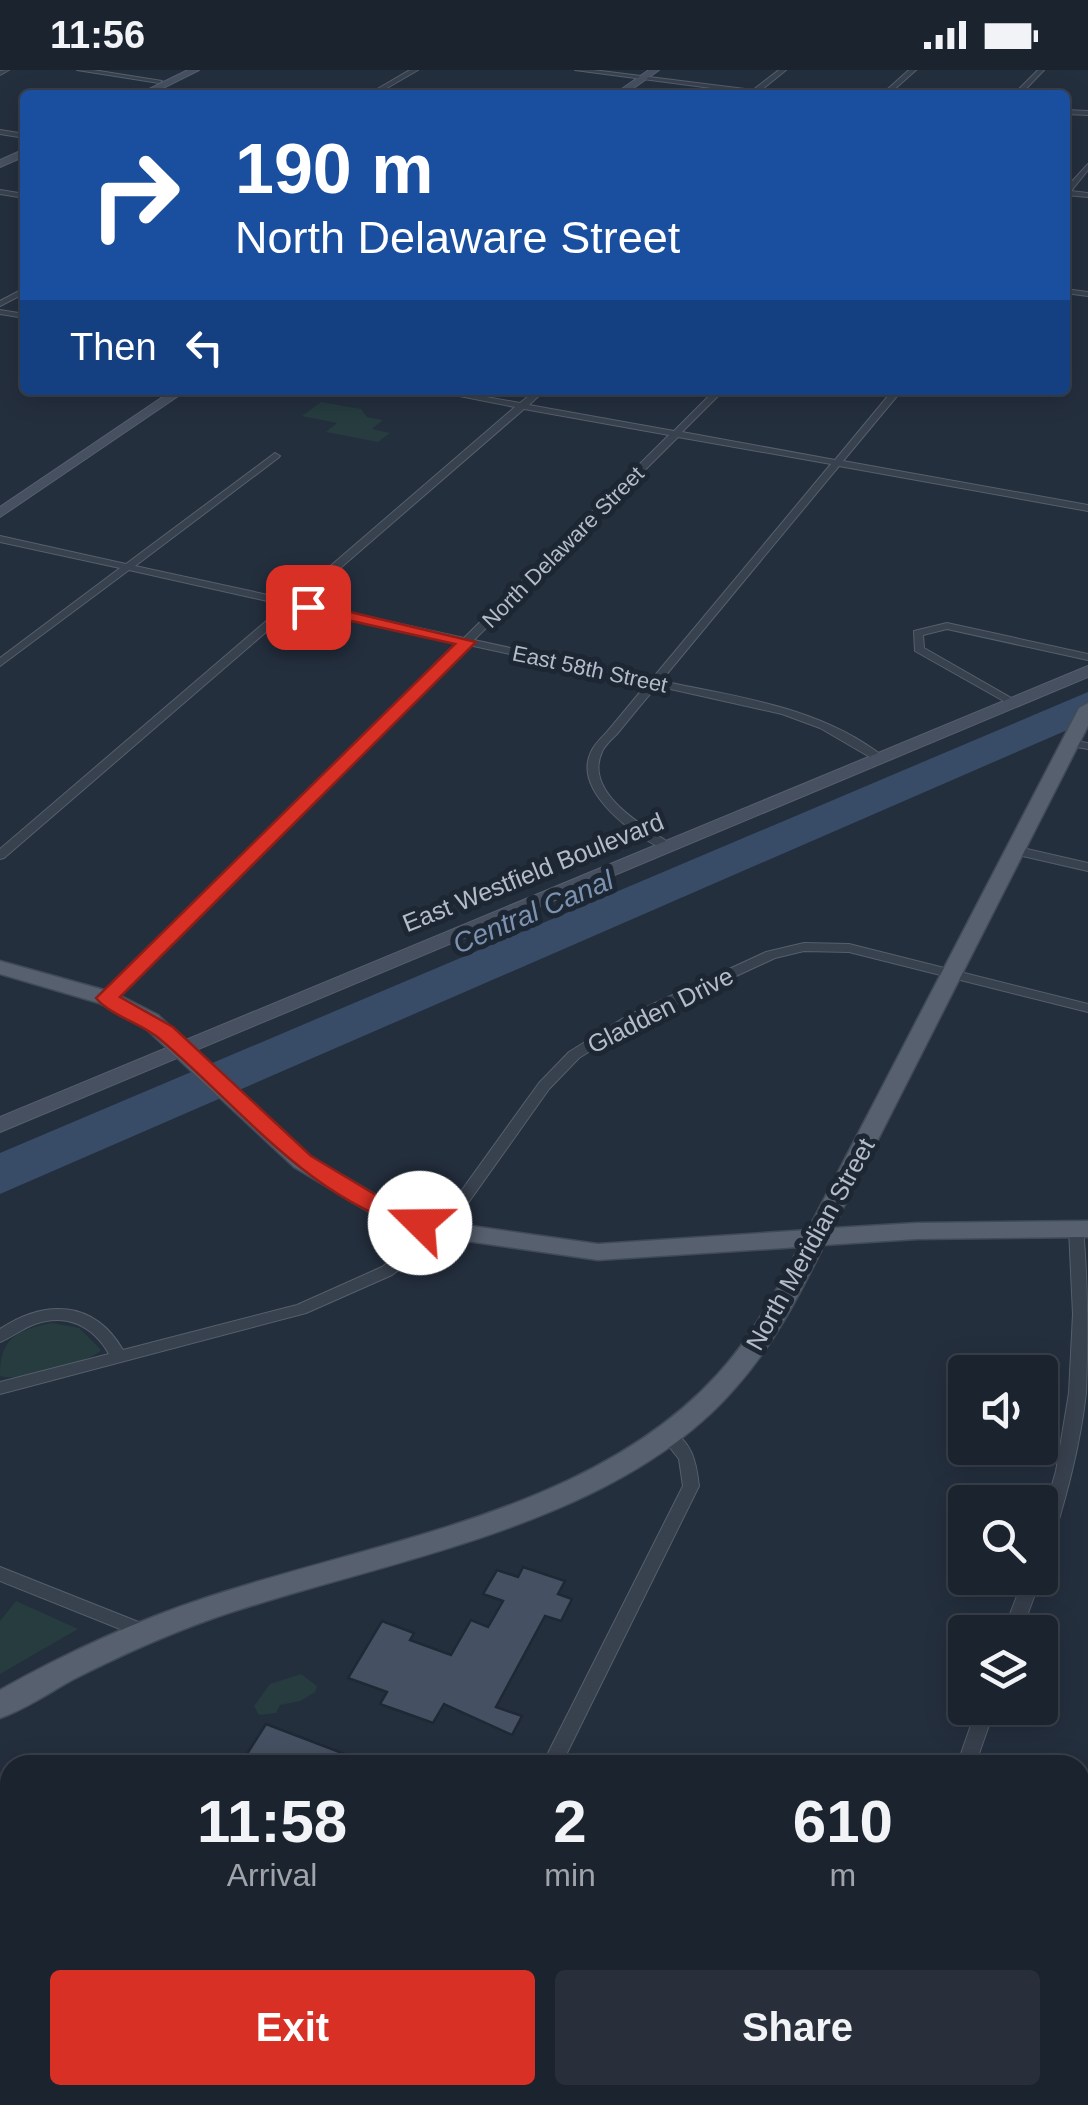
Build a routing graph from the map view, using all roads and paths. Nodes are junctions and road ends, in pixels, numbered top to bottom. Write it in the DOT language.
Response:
graph roads {
  1 [pos="80,70"];
  2 [pos="180,70"];
  3 [pos="195,70"];
  4 [pos="415,70"];
  5 [pos="578,70"];
  6 [pos="655,70"];
  7 [pos="783,70"];
  8 [pos="913,70"];
  9 [pos="1041,70"];
  10 [pos="643,78"];
  11 [pos="159,81"];
  12 [pos="140,90"];
  13 [pos="153,90"];
  14 [pos="379,90"];
  15 [pos="625,90"];
  16 [pos="730,90"];
  17 [pos="756,90"];
  18 [pos="890,90"];
  19 [pos="1021,90"];
  20 [pos="1088,166"];
  21 [pos="1070,186"];
  22 [pos="174,395"];
  23 [pos="461,395"];
  24 [pos="535,395"];
  25 [pos="715,395"];
  26 [pos="894,395"];
  27 [pos="522,406"];
  28 [pos="676,434"];
  29 [pos="275,456"];
  30 [pos="836,463"];
  31 [pos="1088,508"];
  32 [pos="0,513"];
  33 [pos="0,539"];
  34 [pos="126,567"];
  35 [pos="292,604"];
  36 [pos="467,642"];
  37 [pos="1088,656"];
  38 [pos="0,663"];
  39 [pos="1088,672"];
  40 [pos="652,682"];
  41 [pos="1013,702"];
  42 [pos="1088,708"];
  43 [pos="1080,739"];
  44 [pos="879,758"];
  45 [pos="666,847"];
  46 [pos="1014,850"];
  47 [pos="0,855"];
  48 [pos="1088,867"];
  49 [pos="0,968"];
  50 [pos="950,974"];
  51 [pos="106,998"];
  52 [pos="1088,1008"];
  53 [pos="182,1047"];
  54 [pos="0,1125"];
  55 [pos="1082,1229"];
  56 [pos="441,1230"];
  57 [pos="820,1238"];
  58 [pos="0,1336"];
  59 [pos="118,1356"];
  60 [pos="0,1388"];
  61 [pos="667,1434"];
  62 [pos="1058,1501"];
  63 [pos="0,1574"];
  64 [pos="146,1632"];
  65 [pos="0,1705"];
  66 [pos="980,1725"];
  67 [pos="557,1755"];
  68 [pos="970,1755"];
  1 -- 11 [label="street"];
  2 -- 11 [label="main road"];
  3 -- 13 [label="main road"];
  4 -- 14 [label="street"];
  5 -- 10 [label="street"];
  6 -- 10 [label="main road"];
  7 -- 17 [label="street"];
  8 -- 18 [label="street"];
  9 -- 19 [label="street"];
  10 -- 15 [label="main road"];
  10 -- 16 [label="street"];
  11 -- 12 [label="main road"];
  20 -- 21 [label="street"];
  22 -- 32 [label="main road"];
  23 -- 27 [label="street"];
  24 -- 27 [label="street"];
  25 -- 28 [label="street, North Delaware Street"];
  26 -- 30 [label="street"];
  27 -- 28 [label="street"];
  27 -- 35 [label="street"];
  28 -- 30 [label="street"];
  28 -- 36 [label="street, North Delaware Street"];
  29 -- 34 [label="street"];
  30 -- 31 [label="street"];
  30 -- 40 [label="street"];
  33 -- 34 [label="street, East 58th Street"];
  34 -- 35 [label="street, East 58th Street"];
  34 -- 38 [label="street"];
  35 -- 36 [label="street, East 58th Street"];
  35 -- 47 [label="street"];
  36 -- 40 [label="street, East 58th Street"];
  36 -- 51 [label="street, North Delaware Street"];
  37 -- 41 [label="street"];
  39 -- 41 [label="main road, East Westfield Boulevard"];
  40 -- 44 [label="street, East 58th Street"];
  40 -- 45 [label="street"];
  41 -- 44 [label="main road, East Westfield Boulevard"];
  42 -- 43 [label="main road, North Meridian Street"];
  43 -- 46 [label="main road, North Meridian Street"];
  44 -- 45 [label="main road, East Westfield Boulevard"];
  45 -- 53 [label="main road, East Westfield Boulevard"];
  46 -- 48 [label="street"];
  46 -- 50 [label="main road, North Meridian Street"];
  49 -- 51 [label="main road"];
  50 -- 52 [label="street, Gladden Drive"];
  50 -- 56 [label="street, Gladden Drive"];
  50 -- 57 [label="main road, North Meridian Street"];
  51 -- 53 [label="main road"];
  53 -- 54 [label="main road, East Westfield Boulevard"];
  53 -- 56 [label="main road"];
  55 -- 57 [label="main road"];
  55 -- 62 [label="street"];
  56 -- 57 [label="main road"];
  56 -- 59 [label="street, Gladden Drive"];
  57 -- 61 [label="main road, North Meridian Street"];
  58 -- 59 [label="street"];
  59 -- 60 [label="street, Gladden Drive"];
  61 -- 64 [label="main road, North Meridian Street"];
  61 -- 67 [label="street"];
  63 -- 64 [label="street"];
  64 -- 65 [label="main road, North Meridian Street"];
  66 -- 68 [label="street"];
}
